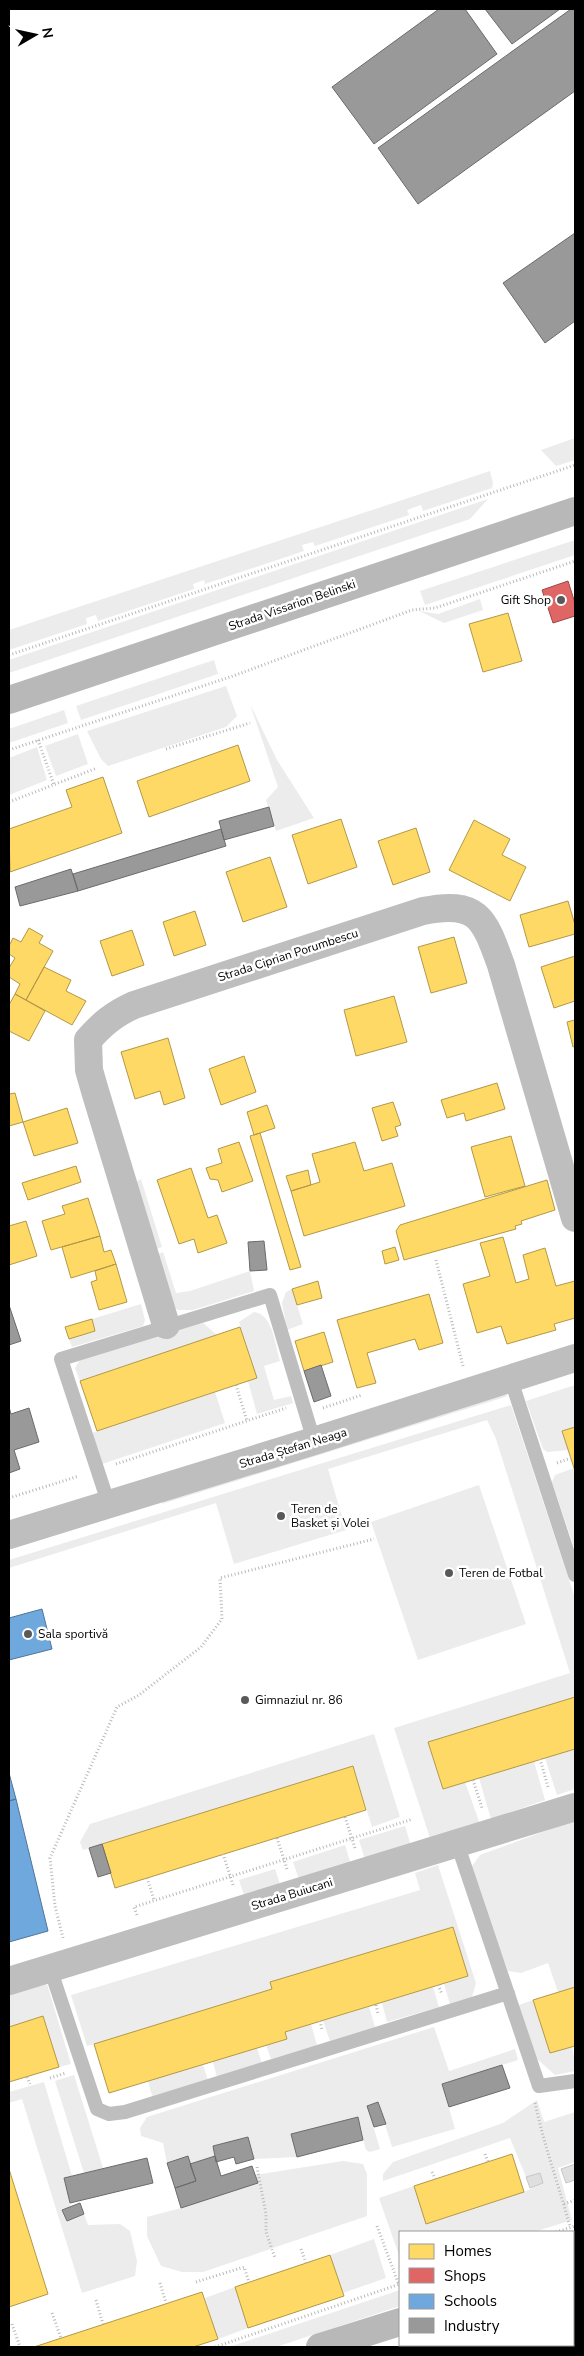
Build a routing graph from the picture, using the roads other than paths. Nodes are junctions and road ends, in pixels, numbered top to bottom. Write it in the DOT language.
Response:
graph roads {
  1 [pos="575,511"];
  2 [pos="9,700"];
  3 [pos="575,1218"];
  4 [pos="166,1325"];
  5 [pos="575,1358"];
  6 [pos="511,1380"];
  7 [pos="314,1441"];
  8 [pos="109,1506"];
  9 [pos="9,1535"];
  10 [pos="575,1576"];
  11 [pos="575,1807"];
  12 [pos="457,1844"];
  13 [pos="60,1965"];
  14 [pos="9,1981"];
  15 [pos="508,1993"];
  16 [pos="575,2081"];
  17 [pos="399,2322"];
  18 [pos="320,2347"];
  1 -- 2 [label="main road, Strada Vissarion Belinski"];
  3 -- 4 [label="street, Strada Ciprian Porumbescu"];
  4 -- 7 [label="lane"];
  4 -- 8 [label="lane"];
  5 -- 6 [label="street, Strada Ștefan Neaga"];
  6 -- 7 [label="street, Strada Ștefan Neaga"];
  6 -- 10 [label="lane"];
  7 -- 8 [label="street, Strada Ștefan Neaga"];
  8 -- 9 [label="street, Strada Ștefan Neaga"];
  11 -- 12 [label="street, Strada Buiucani"];
  12 -- 13 [label="street, Strada Buiucani"];
  12 -- 15 [label="lane"];
  13 -- 14 [label="street, Strada Buiucani"];
  13 -- 15 [label="lane"];
  15 -- 16 [label="lane"];
  17 -- 18 [label="main road"];
}
